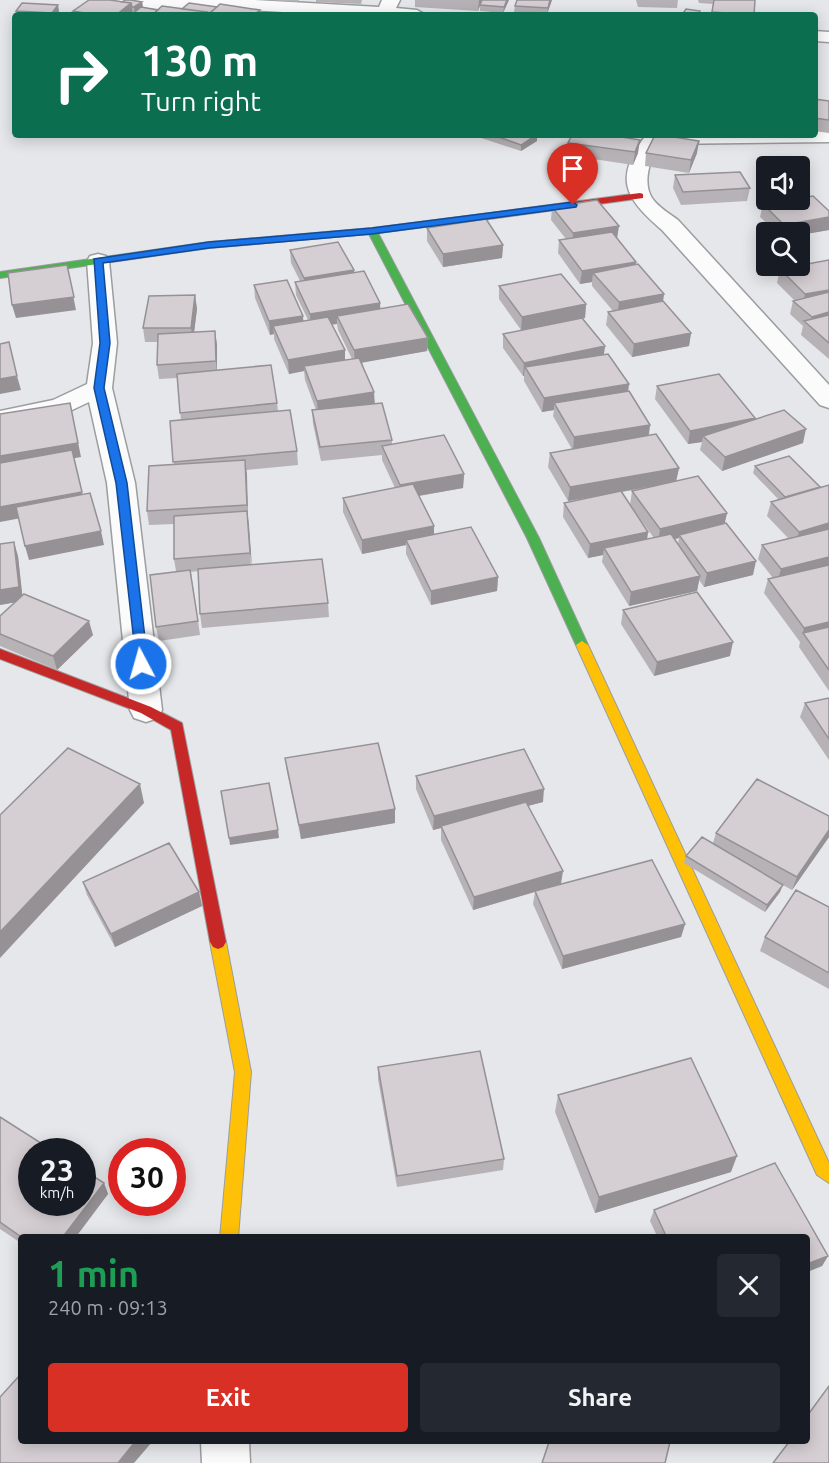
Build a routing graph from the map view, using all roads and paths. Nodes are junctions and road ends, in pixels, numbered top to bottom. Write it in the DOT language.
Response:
graph roads {
  1 [pos="108,0"];
  2 [pos="157,2"];
  3 [pos="388,7"];
  4 [pos="406,12"];
  5 [pos="658,138"];
  6 [pos="640,196"];
  7 [pos="372,231"];
  8 [pos="98,261"];
  9 [pos="0,275"];
  10 [pos="99,388"];
  11 [pos="829,400"];
  12 [pos="0,419"];
  13 [pos="0,654"];
  14 [pos="146,710"];
  15 [pos="829,1175"];
  16 [pos="229,1234"];
  17 [pos="225,1444"];
  18 [pos="226,1463"];
  1 -- 2 [label="street"];
  2 -- 3 [label="street"];
  3 -- 4 [label="street"];
  5 -- 6 [label="street"];
  6 -- 7 [label="street"];
  6 -- 11 [label="street"];
  7 -- 8 [label="street"];
  7 -- 15 [label="street"];
  8 -- 9 [label="street"];
  8 -- 10 [label="street"];
  10 -- 12 [label="street"];
  10 -- 14 [label="street"];
  13 -- 14 [label="street"];
  14 -- 16 [label="street"];
  17 -- 18 [label="street"];
}
